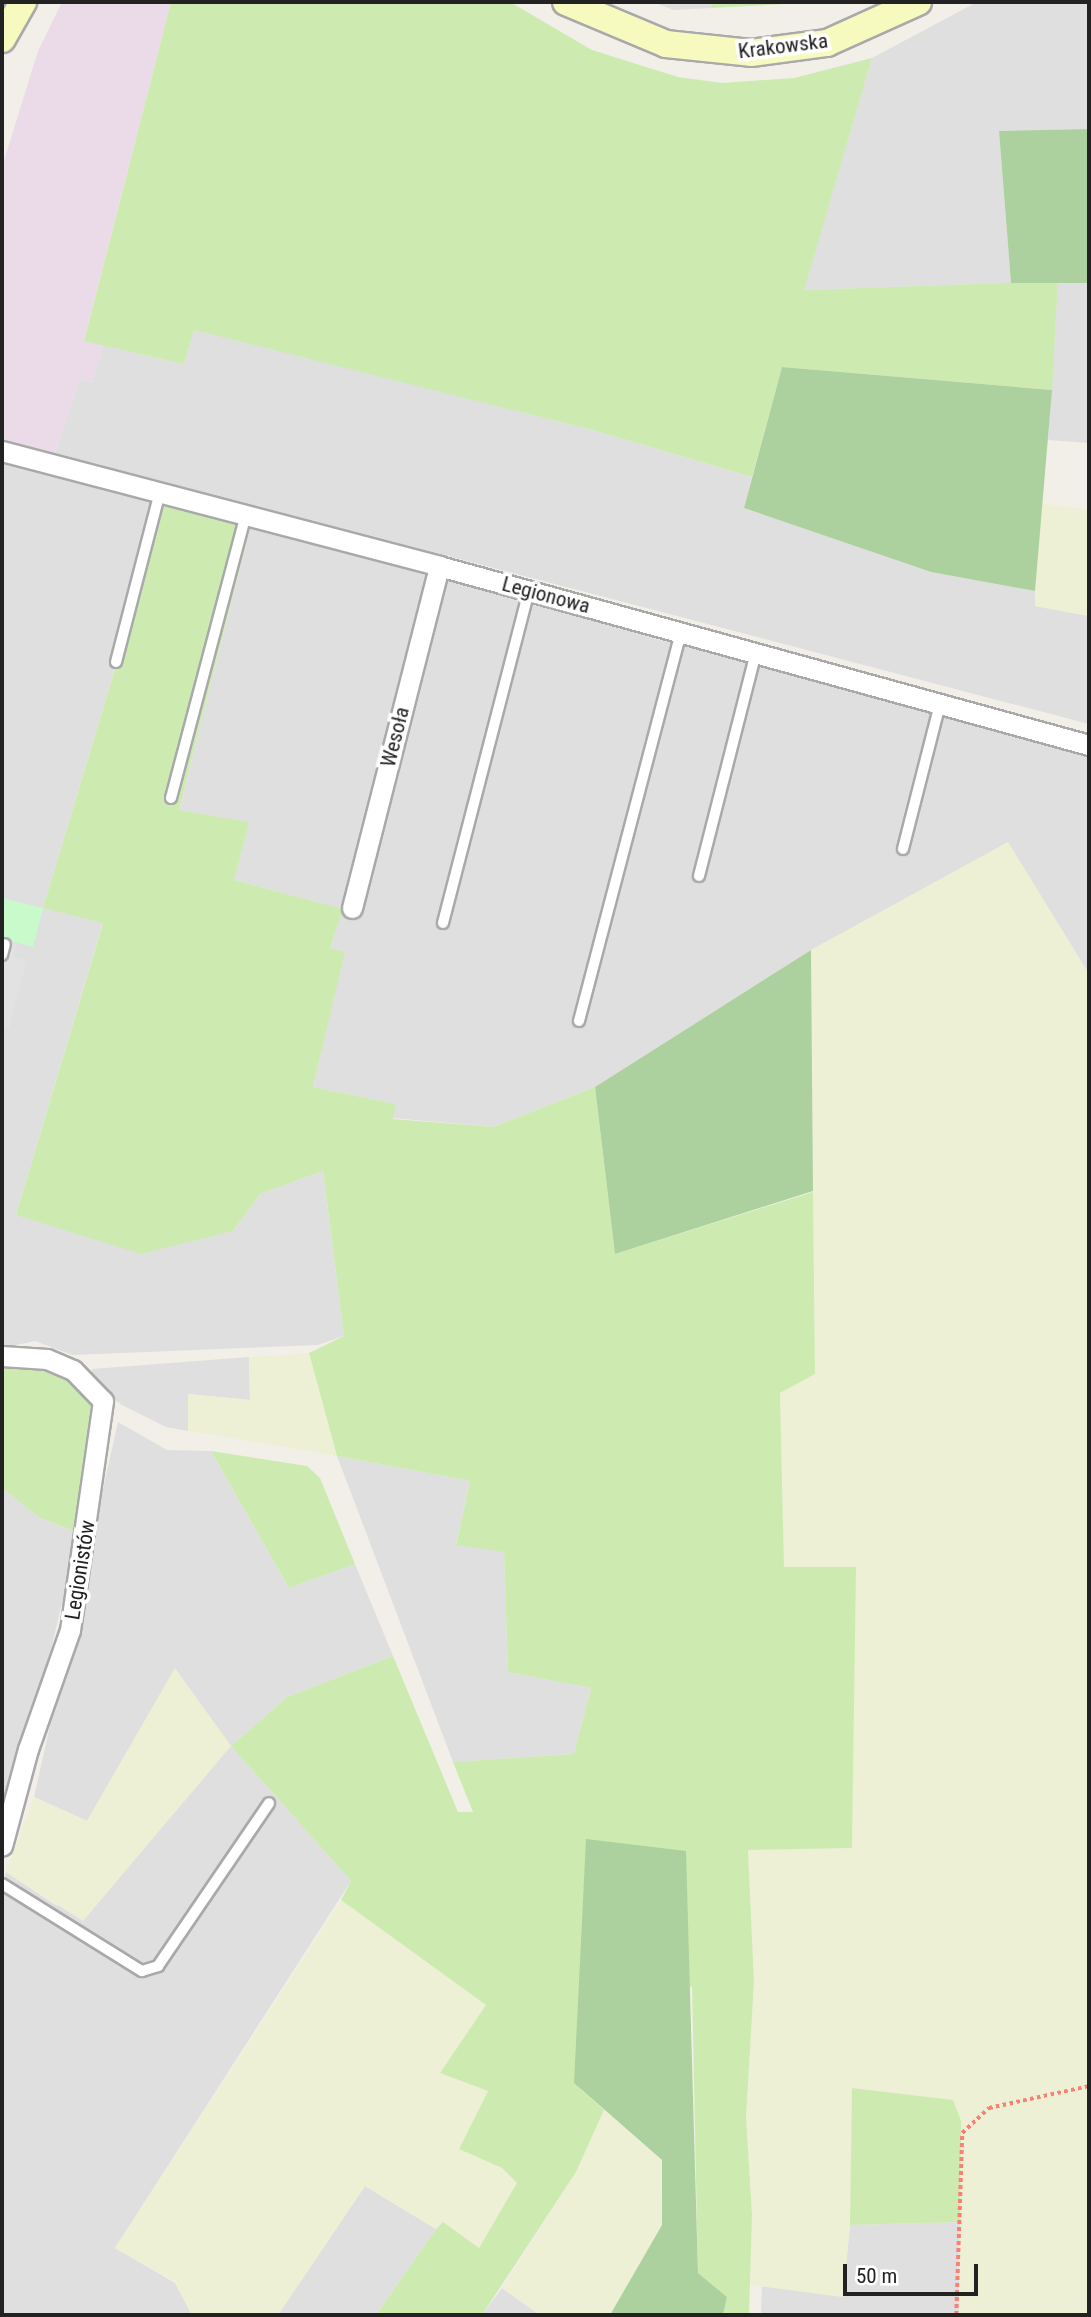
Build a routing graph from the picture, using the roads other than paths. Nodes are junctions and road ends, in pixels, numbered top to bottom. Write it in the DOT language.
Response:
graph roads {
  1 [pos="23,2"];
  2 [pos="566,2"];
  3 [pos="918,2"];
  4 [pos="2,38"];
  5 [pos="2,452"];
  6 [pos="160,492"];
  7 [pos="246,515"];
  8 [pos="439,566"];
  9 [pos="529,591"];
  10 [pos="681,632"];
  11 [pos="756,653"];
  12 [pos="116,662"];
  13 [pos="940,704"];
  14 [pos="1089,745"];
  15 [pos="171,798"];
  16 [pos="902,849"];
  17 [pos="699,876"];
  18 [pos="352,908"];
  19 [pos="443,923"];
  20 [pos="579,1021"];
  21 [pos="2,1356"];
  22 [pos="269,1803"];
  23 [pos="2,1846"];
  24 [pos="2,1884"];
  1 -- 4 [label="main road"];
  2 -- 3 [label="main road, Krakowska"];
  5 -- 6 [label="street, Legionowa"];
  6 -- 7 [label="street, Legionowa"];
  6 -- 12 [label="lane"];
  7 -- 8 [label="street, Legionowa"];
  7 -- 15 [label="lane"];
  8 -- 9 [label="street, Legionowa"];
  8 -- 18 [label="street, Wesoła"];
  9 -- 10 [label="street, Legionowa"];
  9 -- 19 [label="lane"];
  10 -- 11 [label="street, Legionowa"];
  10 -- 20 [label="lane"];
  11 -- 13 [label="street, Legionowa"];
  11 -- 17 [label="lane"];
  13 -- 14 [label="street, Legionowa"];
  13 -- 16 [label="lane"];
  21 -- 23 [label="street, Legionistów"];
  22 -- 24 [label="lane"];
}
